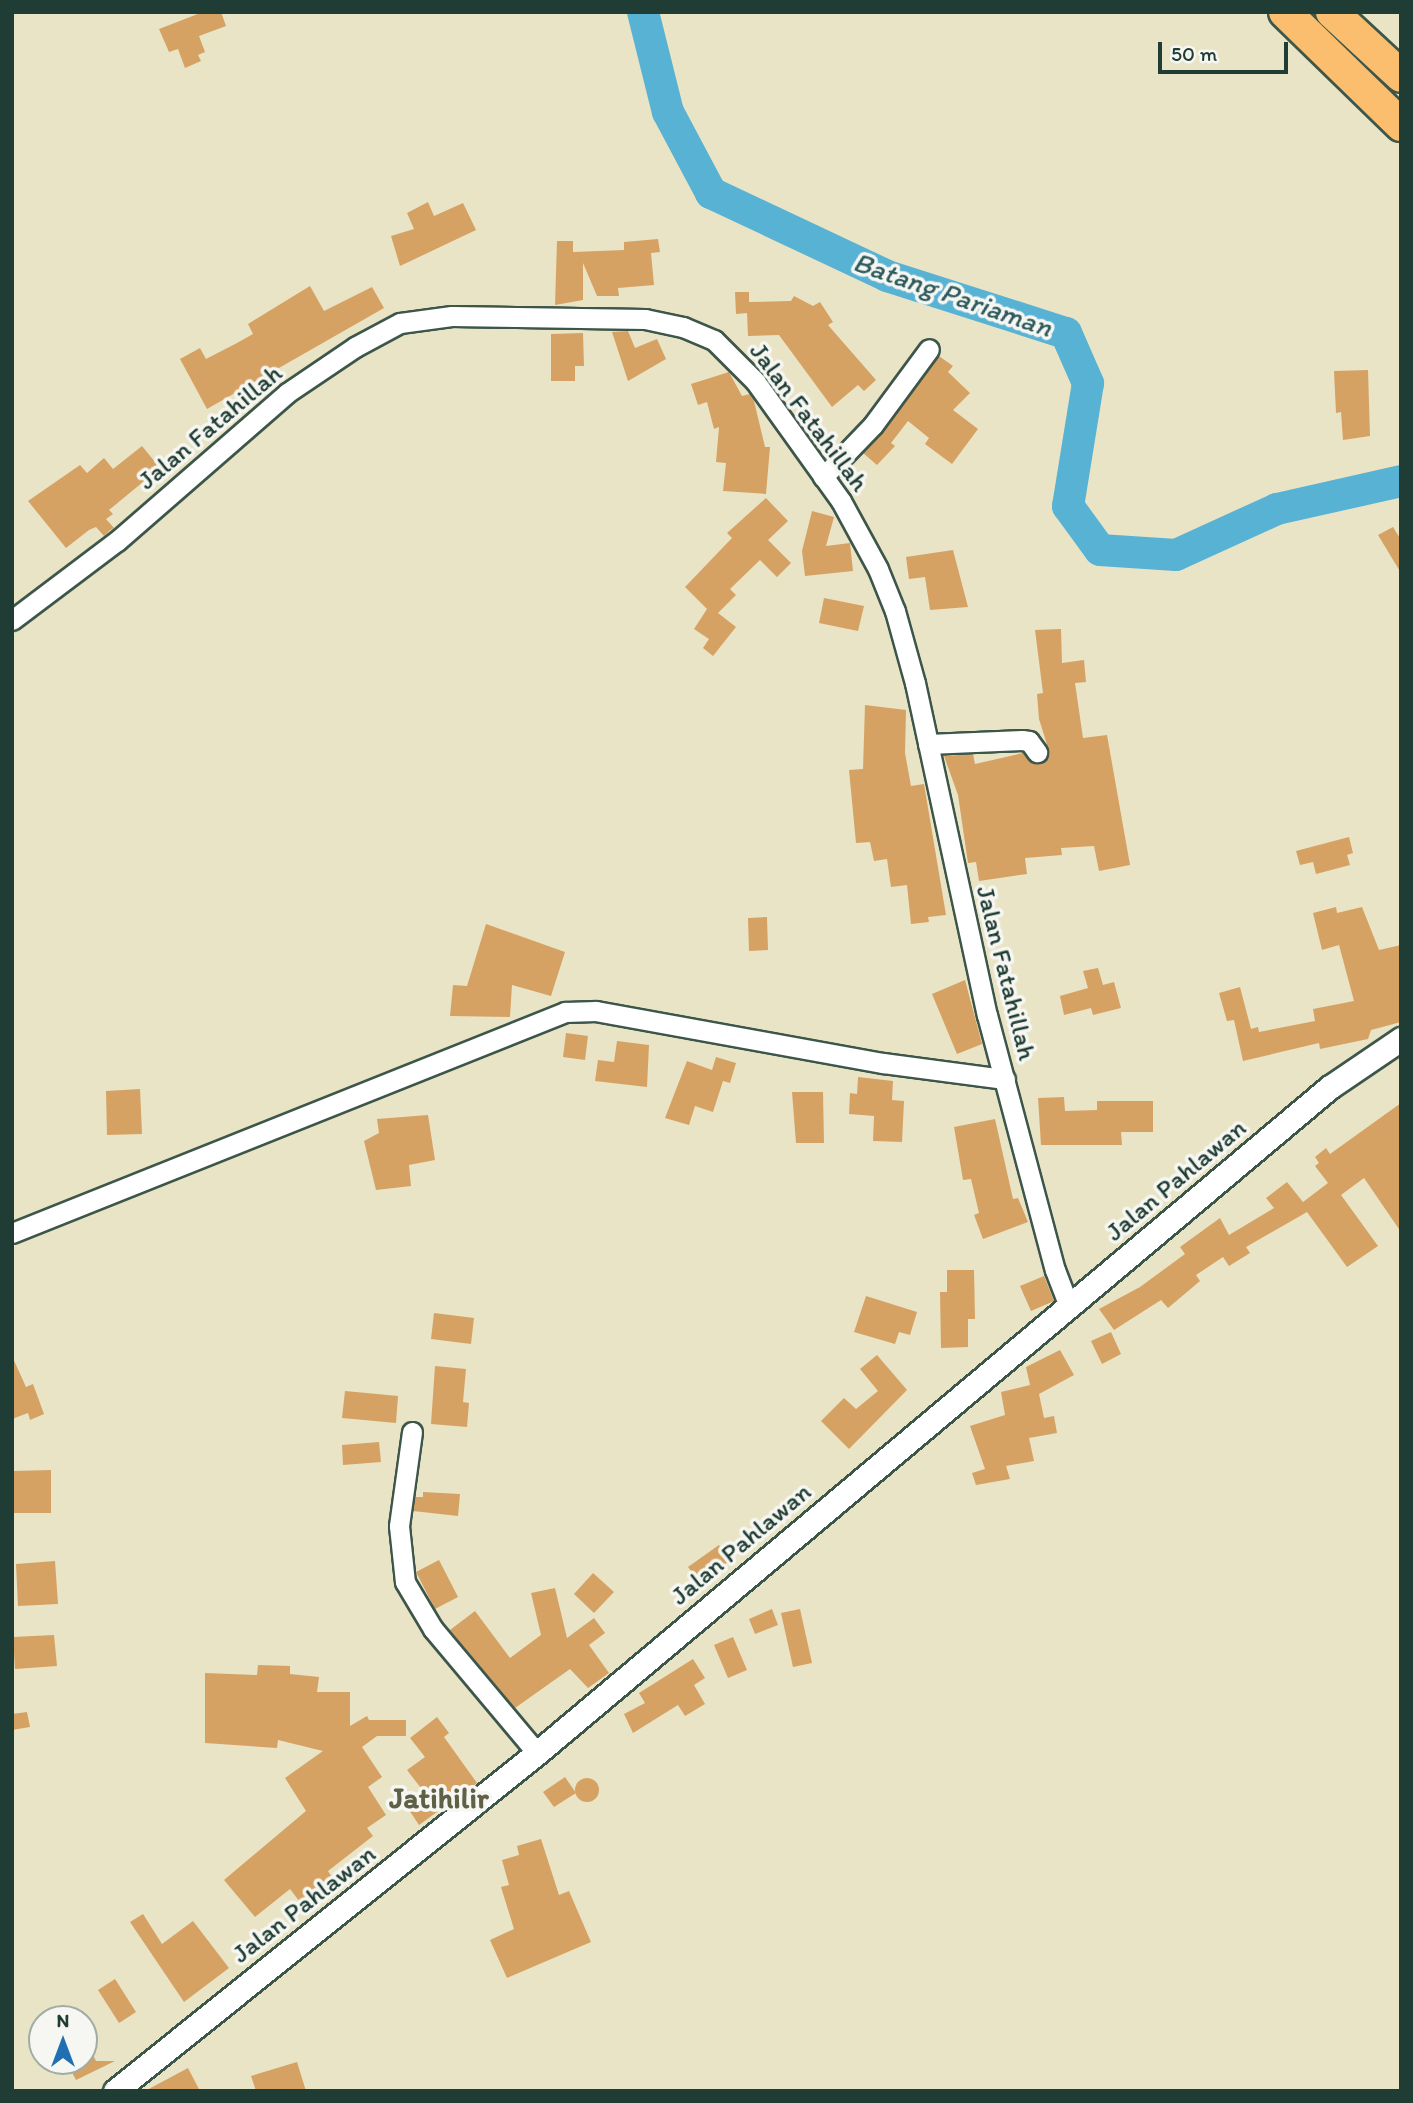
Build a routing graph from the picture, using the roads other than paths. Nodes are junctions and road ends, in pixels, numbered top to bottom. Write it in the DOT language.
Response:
graph roads {
  1 [pos="1285,12"];
  2 [pos="1332,12"];
  3 [pos="1401,76"];
  4 [pos="1401,125"];
  5 [pos="929,349"];
  6 [pos="823,477"];
  7 [pos="12,620"];
  8 [pos="928,744"];
  9 [pos="1037,752"];
  10 [pos="1401,1039"];
  11 [pos="1005,1079"];
  12 [pos="12,1233"];
  13 [pos="1069,1306"];
  14 [pos="412,1432"];
  15 [pos="537,1753"];
  16 [pos="116,2091"];
  1 -- 4 [label="highway"];
  2 -- 3 [label="highway"];
  5 -- 6 [label="street"];
  6 -- 7 [label="street, Jalan Fatahillah"];
  6 -- 8 [label="street, Jalan Fatahillah"];
  8 -- 9 [label="street"];
  8 -- 11 [label="street, Jalan Fatahillah"];
  10 -- 13 [label="street, Jalan Pahlawan"];
  11 -- 12 [label="street"];
  11 -- 13 [label="street, Jalan Fatahillah"];
  13 -- 15 [label="street, Jalan Pahlawan"];
  14 -- 15 [label="street"];
  15 -- 16 [label="street, Jalan Pahlawan"];
}
